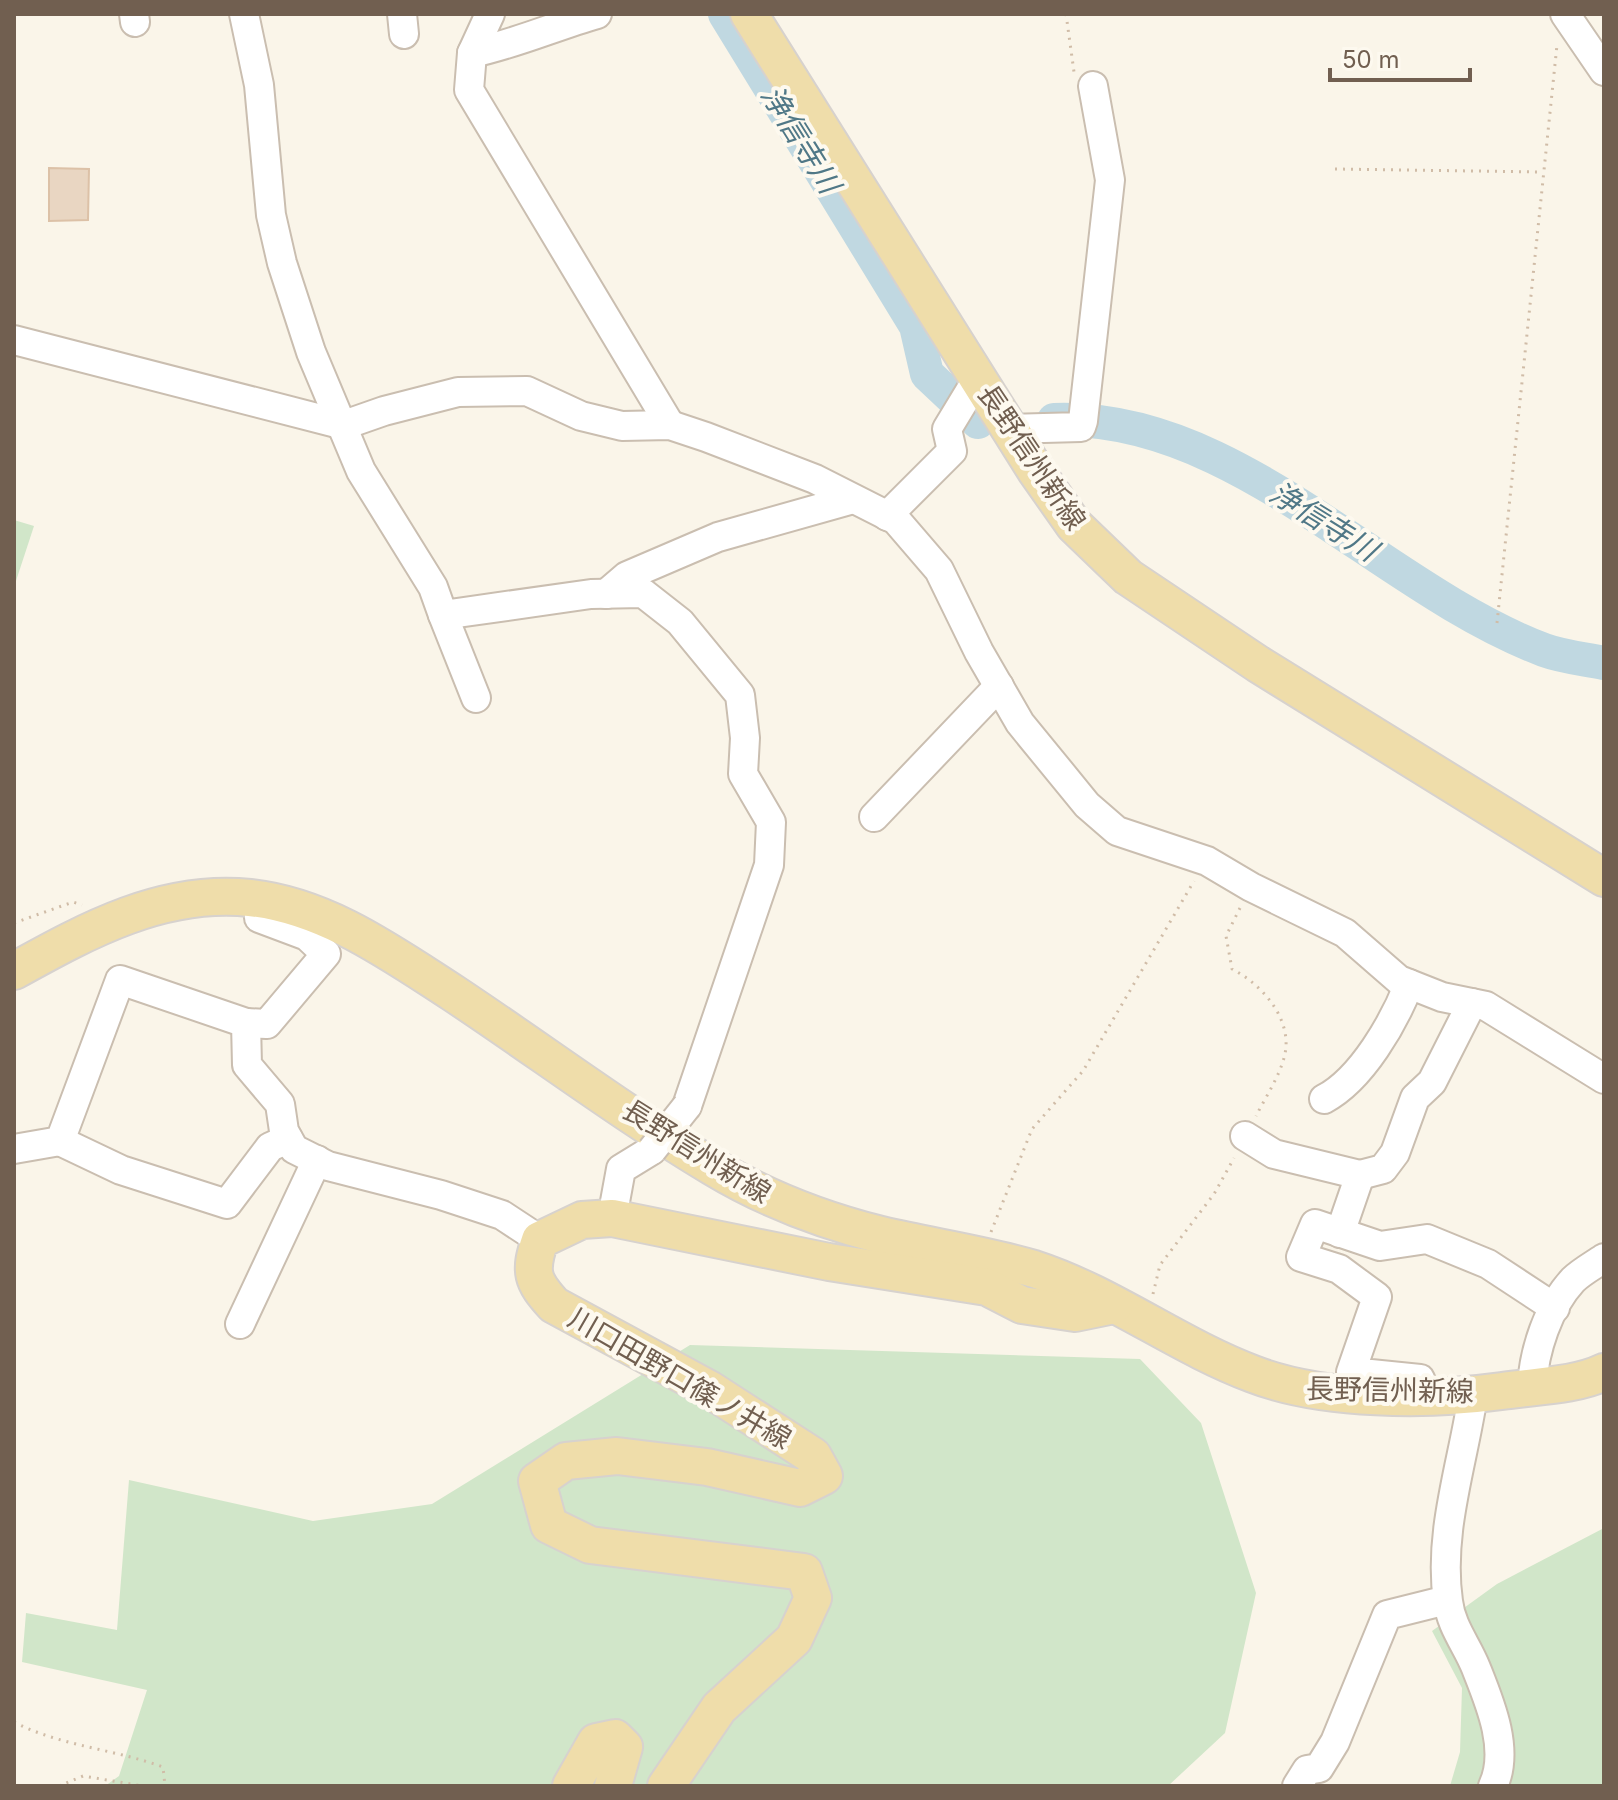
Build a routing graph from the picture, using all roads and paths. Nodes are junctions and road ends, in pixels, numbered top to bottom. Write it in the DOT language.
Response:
graph roads {
  1 [pos="244,14"];
  2 [pos="490,14"];
  3 [pos="597,14"];
  4 [pos="749,14"];
  5 [pos="1066,14"];
  6 [pos="1569,18"];
  7 [pos="472,53"];
  8 [pos="1604,71"];
  9 [pos="1093,86"];
  10 [pos="1335,169"];
  11 [pos="1542,172"];
  12 [pos="14,340"];
  13 [pos="976,387"];
  14 [pos="344,425"];
  15 [pos="670,425"];
  16 [pos="1010,429"];
  17 [pos="853,499"];
  18 [pos="887,516"];
  19 [pos="606,594"];
  20 [pos="443,615"];
  21 [pos="1497,623"];
  22 [pos="999,686"];
  23 [pos="476,698"];
  24 [pos="874,817"];
  25 [pos="1207,861"];
  26 [pos="1604,878"];
  27 [pos="1251,887"];
  28 [pos="259,900"];
  29 [pos="14,971"];
  30 [pos="1409,984"];
  31 [pos="1472,1003"];
  32 [pos="246,1023"];
  33 [pos="1604,1079"];
  34 [pos="1324,1099"];
  35 [pos="1245,1136"];
  36 [pos="288,1139"];
  37 [pos="60,1141"];
  38 [pos="14,1149"];
  39 [pos="317,1160"];
  40 [pos="1360,1175"];
  41 [pos="612,1218"];
  42 [pos="1340,1233"];
  43 [pos="988,1239"];
  44 [pos="540,1240"];
  45 [pos="1604,1258"];
  46 [pos="1114,1305"];
  47 [pos="1555,1308"];
  48 [pos="1146,1321"];
  49 [pos="240,1324"];
  50 [pos="1602,1374"];
  51 [pos="1532,1386"];
  52 [pos="1427,1395"];
  53 [pos="1473,1395"];
  54 [pos="1447,1600"];
  55 [pos="14,1722"];
  56 [pos="59,1786"];
  57 [pos="143,1786"];
  58 [pos="165,1786"];
  59 [pos="571,1786"];
  60 [pos="613,1786"];
  61 [pos="666,1786"];
  62 [pos="1297,1786"];
  63 [pos="1493,1786"];
  1 -- 14 [label="street"];
  2 -- 7 [label="street"];
  3 -- 7 [label="street"];
  4 -- 13 [label="main road, 長野信州新線"];
  5 -- 9 [label="path"];
  6 -- 8 [label="street"];
  6 -- 11 [label="path"];
  7 -- 15 [label="street"];
  9 -- 16 [label="street"];
  10 -- 11 [label="path"];
  11 -- 21 [label="path"];
  12 -- 14 [label="street"];
  13 -- 16 [label="main road, 長野信州新線"];
  13 -- 18 [label="street"];
  14 -- 15 [label="street"];
  14 -- 20 [label="street"];
  15 -- 17 [label="street"];
  16 -- 26 [label="main road, 長野信州新線"];
  17 -- 18 [label="street"];
  17 -- 19 [label="street"];
  18 -- 22 [label="street"];
  19 -- 20 [label="street"];
  19 -- 41 [label="street, bridge"];
  20 -- 23 [label="street"];
  22 -- 24 [label="street"];
  22 -- 25 [label="street"];
  25 -- 27 [label="street"];
  25 -- 43 [label="path"];
  27 -- 30 [label="street"];
  27 -- 35 [label="path"];
  28 -- 29 [label="main road, 長野信州新線"];
  28 -- 32 [label="street"];
  28 -- 46 [label="main road, 長野信州新線"];
  30 -- 31 [label="street"];
  30 -- 34 [label="street"];
  31 -- 33 [label="street"];
  31 -- 40 [label="street"];
  32 -- 36 [label="street"];
  32 -- 37 [label="street"];
  35 -- 40 [label="street"];
  35 -- 48 [label="path"];
  36 -- 37 [label="street"];
  36 -- 39 [label="street"];
  37 -- 38 [label="street"];
  39 -- 44 [label="street"];
  39 -- 49 [label="street"];
  40 -- 42 [label="street"];
  41 -- 44 [label="main road"];
  41 -- 46 [label="main road"];
  42 -- 47 [label="street"];
  42 -- 52 [label="street"];
  44 -- 61 [label="main road, 川口田野口篠ノ井線"];
  45 -- 47 [label="street"];
  46 -- 48 [label="main road, 長野信州新線"];
  47 -- 51 [label="street"];
  48 -- 52 [label="main road, 長野信州新線"];
  50 -- 51 [label="main road, 長野信州新線"];
  51 -- 53 [label="main road, 長野信州新線"];
  52 -- 53 [label="main road, 長野信州新線"];
  53 -- 54 [label="street"];
  54 -- 62 [label="street"];
  54 -- 63 [label="street"];
  55 -- 58 [label="path"];
  56 -- 57 [label="path"];
  59 -- 60 [label="main road"];
}
